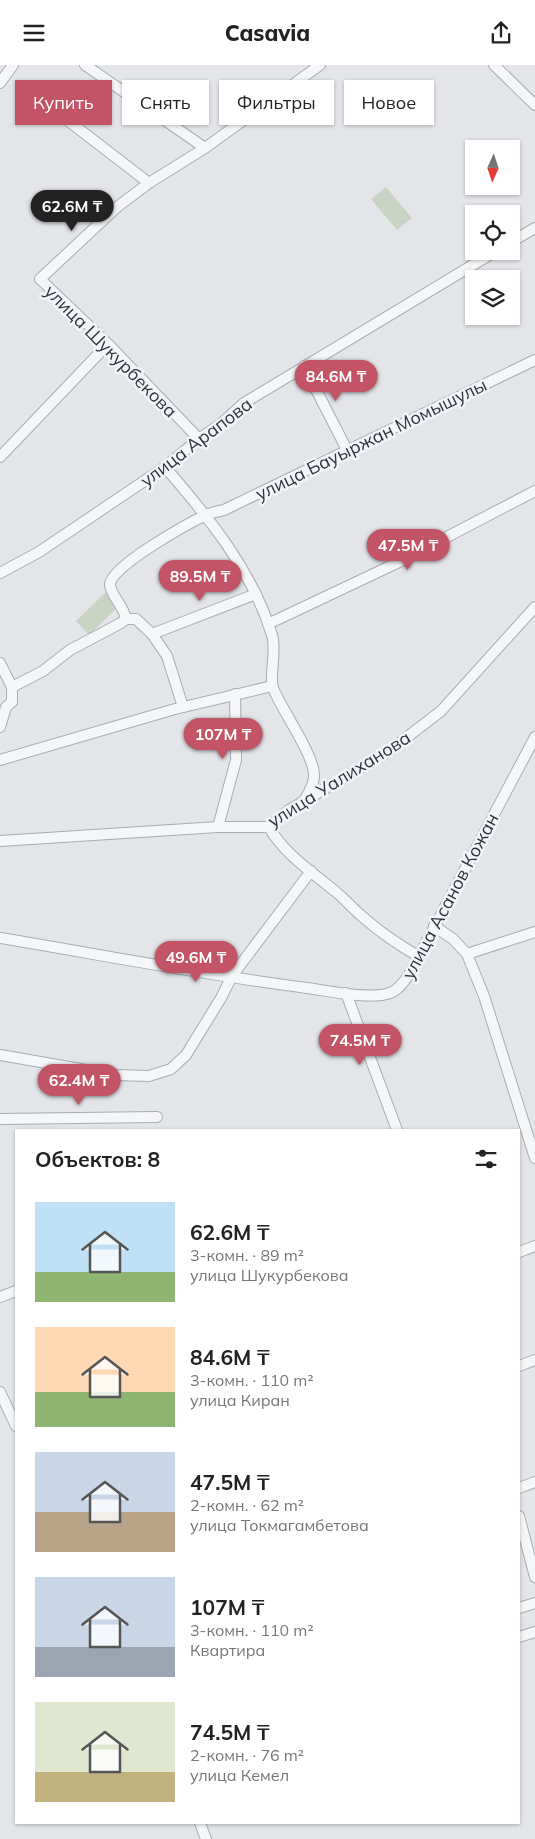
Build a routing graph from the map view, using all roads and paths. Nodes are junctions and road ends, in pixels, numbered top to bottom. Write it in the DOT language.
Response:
graph roads {
  1 [pos="13,65"];
  2 [pos="84,65"];
  3 [pos="494,65"];
  4 [pos="317,66"];
  5 [pos="0,83"];
  6 [pos="535,105"];
  7 [pos="74,125"];
  8 [pos="205,148"];
  9 [pos="149,183"];
  10 [pos="535,228"];
  11 [pos="520,237"];
  12 [pos="481,260"];
  13 [pos="108,344"];
  14 [pos="535,360"];
  15 [pos="304,366"];
  16 [pos="199,439"];
  17 [pos="346,449"];
  18 [pos="0,457"];
  19 [pos="165,467"];
  20 [pos="535,491"];
  21 [pos="207,515"];
  22 [pos="0,573"];
  23 [pos="256,594"];
  24 [pos="535,607"];
  25 [pos="126,619"];
  26 [pos="268,624"];
  27 [pos="152,633"];
  28 [pos="0,663"];
  29 [pos="272,686"];
  30 [pos="12,687"];
  31 [pos="235,694"];
  32 [pos="183,707"];
  33 [pos="0,727"];
  34 [pos="535,737"];
  35 [pos="532,752"];
  36 [pos="0,761"];
  37 [pos="304,801"];
  38 [pos="218,827"];
  39 [pos="269,827"];
  40 [pos="0,841"];
  41 [pos="311,871"];
  42 [pos="434,926"];
  43 [pos="535,932"];
  44 [pos="0,938"];
  45 [pos="467,954"];
  46 [pos="418,956"];
  47 [pos="232,976"];
  48 [pos="346,993"];
  49 [pos="0,1055"];
  50 [pos="157,1117"];
  51 [pos="0,1119"];
  52 [pos="397,1129"];
  53 [pos="535,1158"];
  54 [pos="535,1246"];
  55 [pos="520,1251"];
  56 [pos="15,1291"];
  57 [pos="0,1297"];
  58 [pos="535,1360"];
  59 [pos="520,1366"];
  60 [pos="0,1392"];
  61 [pos="15,1422"];
  62 [pos="535,1482"];
  63 [pos="520,1488"];
  64 [pos="520,1520"];
  65 [pos="535,1577"];
  66 [pos="535,1603"];
  67 [pos="520,1609"];
  68 [pos="535,1632"];
  69 [pos="520,1637"];
  70 [pos="200,1824"];
  71 [pos="206,1839"];
  1 -- 5 [label="street"];
  2 -- 8 [label="street"];
  3 -- 6 [label="street"];
  4 -- 8 [label="street, улица Шукурбекова"];
  7 -- 9 [label="street"];
  8 -- 9 [label="street, улица Шукурбекова"];
  9 -- 13 [label="street, улица Шукурбекова"];
  10 -- 11 [label="street"];
  12 -- 15 [label="street, улица Арапова"];
  13 -- 16 [label="street, улица Шукурбекова"];
  13 -- 18 [label="street"];
  14 -- 17 [label="street, улица Бауыржан Момышулы"];
  15 -- 16 [label="street, улица Арапова"];
  15 -- 17 [label="street"];
  16 -- 19 [label="street, улица Арапова"];
  17 -- 21 [label="street, улица Бауыржан Момышулы"];
  19 -- 21 [label="street"];
  19 -- 22 [label="street, улица Арапова"];
  20 -- 26 [label="street"];
  21 -- 23 [label="street"];
  21 -- 25 [label="street, улица Бауыржан Момышулы"];
  23 -- 26 [label="street"];
  23 -- 27 [label="street"];
  24 -- 37 [label="street, улица Уалиханова"];
  25 -- 27 [label="street"];
  25 -- 30 [label="street"];
  26 -- 29 [label="street"];
  27 -- 32 [label="street"];
  28 -- 30 [label="street"];
  29 -- 31 [label="street"];
  29 -- 37 [label="street"];
  30 -- 33 [label="street"];
  31 -- 32 [label="street"];
  31 -- 38 [label="street"];
  32 -- 36 [label="street"];
  34 -- 35 [label="street, улица Асанов Кожан"];
  35 -- 42 [label="street, улица Асанов Кожан"];
  37 -- 39 [label="street, улица Уалиханова"];
  38 -- 39 [label="street, улица Уалиханова"];
  38 -- 40 [label="street, улица Уалиханова"];
  39 -- 41 [label="street"];
  41 -- 46 [label="street"];
  41 -- 47 [label="street"];
  42 -- 45 [label="street"];
  42 -- 46 [label="street, улица Асанов Кожан"];
  43 -- 45 [label="street"];
  44 -- 47 [label="street, улица Асанов Кожан"];
  45 -- 53 [label="street"];
  46 -- 48 [label="street, улица Асанов Кожан"];
  47 -- 48 [label="street, улица Асанов Кожан"];
  47 -- 49 [label="street"];
  48 -- 52 [label="street"];
  50 -- 51 [label="street"];
  54 -- 55 [label="street"];
  56 -- 57 [label="street"];
  58 -- 59 [label="street"];
  60 -- 61 [label="street"];
  62 -- 63 [label="street"];
  64 -- 65 [label="street"];
  66 -- 67 [label="street"];
  68 -- 69 [label="street"];
  70 -- 71 [label="street"];
}
